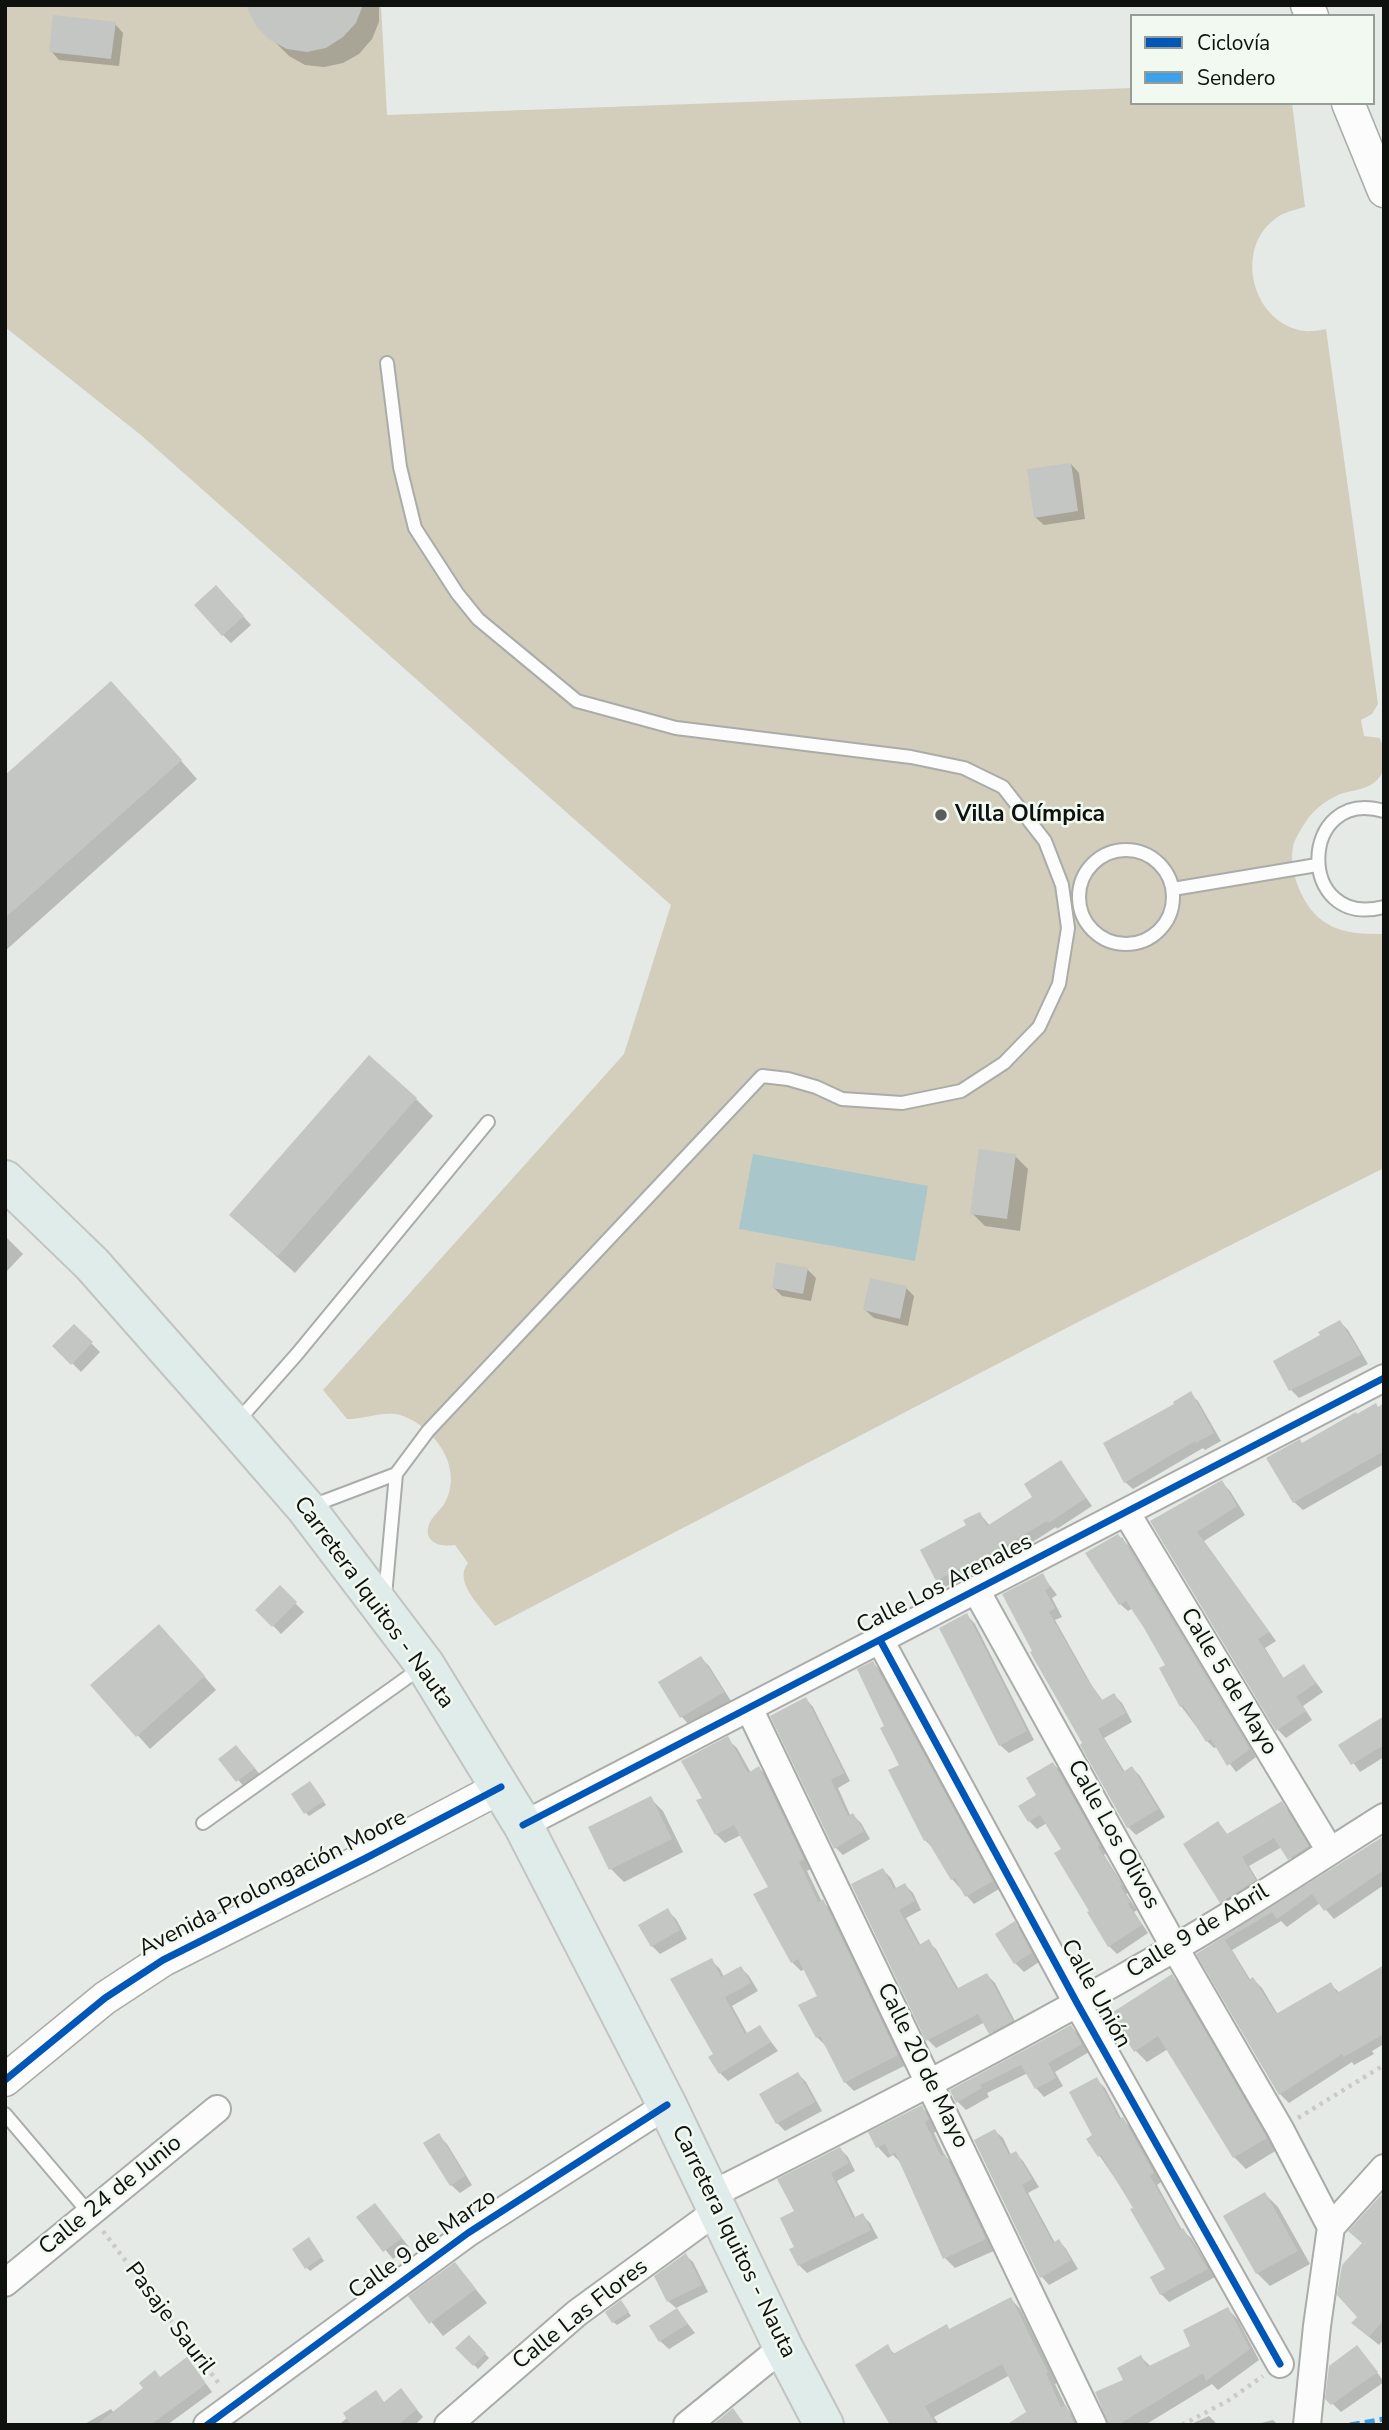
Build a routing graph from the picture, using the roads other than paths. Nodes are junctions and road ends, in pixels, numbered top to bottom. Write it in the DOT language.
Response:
graph roads {
  1 [pos="1349,105"];
  2 [pos="1384,191"];
  3 [pos="387,363"];
  4 [pos="1384,811"];
  5 [pos="1317,865"];
  6 [pos="1173,889"];
  7 [pos="1080,902"];
  8 [pos="1065,905"];
  9 [pos="1384,907"];
  10 [pos="488,1122"];
  11 [pos="5,1180"];
  12 [pos="1384,1378"];
  13 [pos="234,1425"];
  14 [pos="396,1474"];
  15 [pos="306,1508"];
  16 [pos="1126,1512"];
  17 [pos="976,1590"];
  18 [pos="383,1610"];
  19 [pos="880,1640"];
  20 [pos="425,1665"];
  21 [pos="749,1708"];
  22 [pos="500,1787"];
  23 [pos="1384,1817"];
  24 [pos="203,1822"];
  25 [pos="523,1825"];
  26 [pos="1330,1851"];
  27 [pos="1175,1948"];
  28 [pos="1077,2003"];
  29 [pos="5,2080"];
  30 [pos="931,2084"];
  31 [pos="667,2105"];
  32 [pos="217,2109"];
  33 [pos="5,2114"];
  34 [pos="1384,2168"];
  35 [pos="714,2203"];
  36 [pos="89,2213"];
  37 [pos="1331,2227"];
  38 [pos="5,2283"];
  39 [pos="783,2347"];
  40 [pos="1280,2364"];
  41 [pos="207,2425"];
  42 [pos="448,2425"];
  43 [pos="687,2425"];
  44 [pos="824,2425"];
  45 [pos="1093,2425"];
  46 [pos="1307,2425"];
  1 -- 2 [label="street"];
  3 -- 8 [label="lane"];
  4 -- 5 [label="lane"];
  5 -- 6 [label="lane"];
  5 -- 9 [label="lane"];
  6 -- 7 [label="lane"];
  6 -- 7 [label="lane"];
  7 -- 8 [label="lane"];
  8 -- 14 [label="lane"];
  10 -- 13 [label="lane"];
  11 -- 13 [label="main road, Carretera Iquitos - Nauta"];
  12 -- 16 [label="street, Calle Los Arenales"];
  13 -- 15 [label="main road, Carretera Iquitos - Nauta"];
  14 -- 15 [label="lane"];
  14 -- 18 [label="lane"];
  15 -- 18 [label="main road, Carretera Iquitos - Nauta"];
  16 -- 17 [label="street, Calle Los Arenales"];
  16 -- 26 [label="street, Calle 5 de Mayo"];
  17 -- 19 [label="street, Calle Los Arenales"];
  17 -- 27 [label="street, Calle Los Olivos"];
  18 -- 20 [label="main road, Carretera Iquitos - Nauta"];
  19 -- 21 [label="street, Calle Los Arenales"];
  19 -- 28 [label="street, Calle Unión"];
  20 -- 22 [label="main road, Carretera Iquitos - Nauta"];
  20 -- 24 [label="lane"];
  21 -- 25 [label="street, Calle Los Arenales"];
  21 -- 30 [label="street, Calle 20 de Mayo"];
  22 -- 25 [label="main road, Carretera Iquitos - Nauta"];
  22 -- 29 [label="street, Avenida Prolongación Moore"];
  23 -- 26 [label="street, Calle 9 de Abril"];
  25 -- 31 [label="main road, Carretera Iquitos - Nauta"];
  26 -- 27 [label="street, Calle 9 de Abril"];
  27 -- 28 [label="street, Calle 9 de Abril"];
  27 -- 37 [label="street, Calle Los Olivos"];
  28 -- 30 [label="street, Calle 9 de Abril"];
  28 -- 40 [label="street, Calle Unión"];
  30 -- 35 [label="street, Calle 9 de Abril"];
  30 -- 45 [label="street, Calle 20 de Mayo"];
  31 -- 35 [label="main road, Carretera Iquitos - Nauta"];
  31 -- 41 [label="street, Calle 9 de Marzo"];
  32 -- 36 [label="street, Calle 24 de Junio"];
  33 -- 36 [label="lane"];
  34 -- 37 [label="street"];
  35 -- 39 [label="main road, Carretera Iquitos - Nauta"];
  35 -- 42 [label="street, Calle Las Flores"];
  36 -- 38 [label="street, Calle 24 de Junio"];
  37 -- 46 [label="street"];
  39 -- 43 [label="street"];
  39 -- 44 [label="main road, Carretera Iquitos - Nauta"];
}
